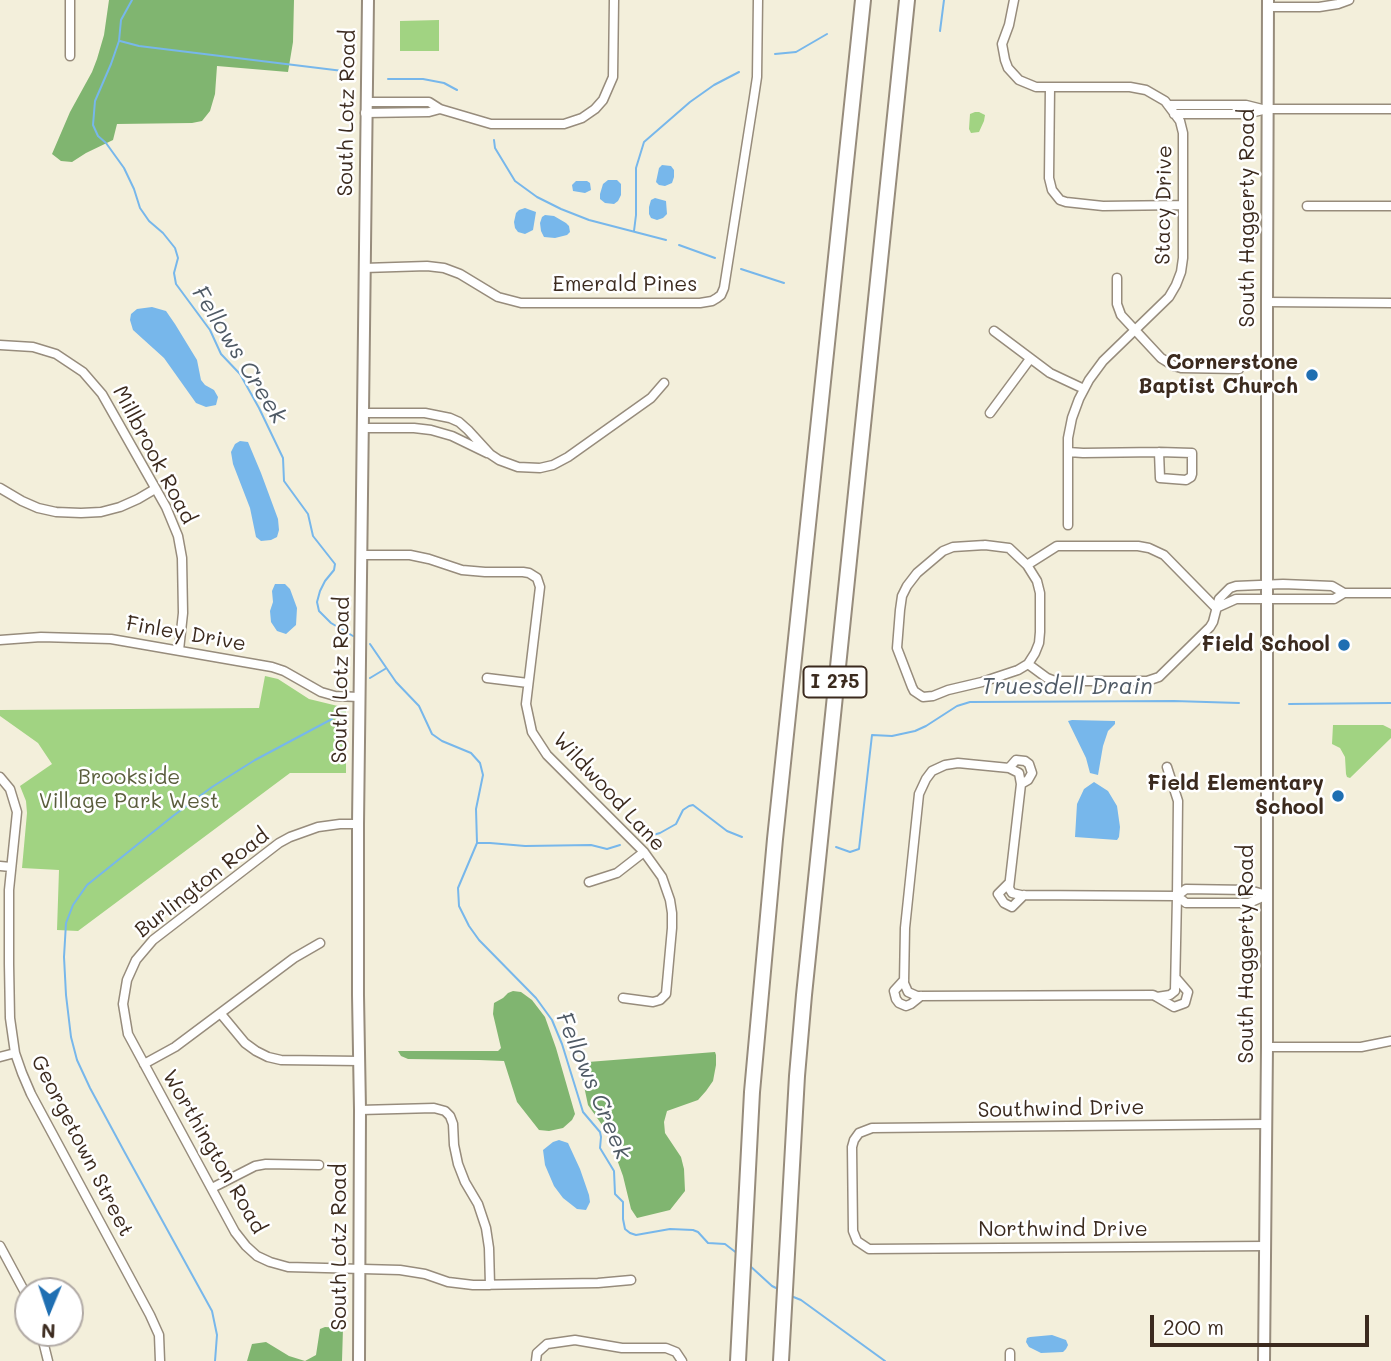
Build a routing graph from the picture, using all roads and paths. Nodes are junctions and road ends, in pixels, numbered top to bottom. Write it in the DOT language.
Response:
graph roads {
  1 [pos="70,0"];
  2 [pos="368,0"];
  3 [pos="614,0"];
  4 [pos="760,0"];
  5 [pos="863,0"];
  6 [pos="907,0"];
  7 [pos="1014,0"];
  8 [pos="1349,0"];
  9 [pos="1268,3"];
  10 [pos="70,55"];
  11 [pos="1050,87"];
  12 [pos="1168,104"];
  13 [pos="366,107"];
  14 [pos="1264,109"];
  15 [pos="1391,109"];
  16 [pos="1174,114"];
  17 [pos="1183,205"];
  18 [pos="1307,206"];
  19 [pos="1391,206"];
  20 [pos="365,268"];
  21 [pos="1117,278"];
  22 [pos="1267,302"];
  23 [pos="1391,303"];
  24 [pos="994,331"];
  25 [pos="1135,331"];
  26 [pos="0,345"];
  27 [pos="1030,359"];
  28 [pos="1239,369"];
  29 [pos="664,383"];
  30 [pos="1084,390"];
  31 [pos="363,413"];
  32 [pos="990,413"];
  33 [pos="442,416"];
  34 [pos="363,428"];
  35 [pos="438,432"];
  36 [pos="1068,452"];
  37 [pos="1159,453"];
  38 [pos="489,454"];
  39 [pos="155,489"];
  40 [pos="1,491"];
  41 [pos="1068,526"];
  42 [pos="362,555"];
  43 [pos="1027,565"];
  44 [pos="1267,585"];
  45 [pos="1230,588"];
  46 [pos="1344,593"];
  47 [pos="1391,593"];
  48 [pos="1236,599"];
  49 [pos="1267,600"];
  50 [pos="1216,608"];
  51 [pos="0,640"];
  52 [pos="179,650"];
  53 [pos="1028,664"];
  54 [pos="487,678"];
  55 [pos="528,683"];
  56 [pos="359,698"];
  57 [pos="1167,767"];
  58 [pos="1009,768"];
  59 [pos="0,777"];
  60 [pos="1021,785"];
  61 [pos="358,824"];
  62 [pos="645,852"];
  63 [pos="0,866"];
  64 [pos="11,867"];
  65 [pos="589,882"];
  66 [pos="1009,883"];
  67 [pos="1024,895"];
  68 [pos="1267,895"];
  69 [pos="1177,896"];
  70 [pos="320,943"];
  71 [pos="4,964"];
  72 [pos="1175,978"];
  73 [pos="904,980"];
  74 [pos="126,984"];
  75 [pos="921,996"];
  76 [pos="1157,997"];
  77 [pos="623,998"];
  78 [pos="221,1014"];
  79 [pos="1391,1041"];
  80 [pos="1267,1047"];
  81 [pos="15,1053"];
  82 [pos="0,1057"];
  83 [pos="360,1061"];
  84 [pos="144,1064"];
  85 [pos="360,1110"];
  86 [pos="1266,1124"];
  87 [pos="319,1165"];
  88 [pos="212,1188"];
  89 [pos="861,1244"];
  90 [pos="1266,1246"];
  91 [pos="0,1247"];
  92 [pos="359,1268"];
  93 [pos="16,1277"];
  94 [pos="631,1280"];
  95 [pos="490,1285"];
  96 [pos="160,1361"];
  97 [pos="359,1361"];
  98 [pos="536,1361"];
  99 [pos="682,1361"];
  100 [pos="738,1361"];
  101 [pos="781,1361"];
  102 [pos="1264,1361"];
  1 -- 10 [label="street"];
  2 -- 13 [label="main road, South Lotz Road"];
  3 -- 13 [label="street"];
  4 -- 20 [label="street, Emerald Pines"];
  5 -- 100 [label="highway, I 275"];
  6 -- 101 [label="highway, I 275"];
  7 -- 11 [label="street"];
  8 -- 9 [label="street"];
  9 -- 14 [label="main road, South Haggerty Road"];
  11 -- 12 [label="street"];
  11 -- 17 [label="street"];
  12 -- 14 [label="street"];
  12 -- 16 [label="street, Stacy Drive"];
  13 -- 20 [label="main road, South Lotz Road"];
  14 -- 15 [label="street"];
  14 -- 16 [label="street"];
  14 -- 22 [label="main road, South Haggerty Road"];
  16 -- 17 [label="street, Stacy Drive"];
  17 -- 25 [label="street, Stacy Drive"];
  18 -- 19 [label="street"];
  20 -- 31 [label="main road, South Lotz Road"];
  21 -- 25 [label="street"];
  22 -- 23 [label="street"];
  22 -- 44 [label="main road, South Haggerty Road"];
  24 -- 27 [label="street"];
  25 -- 28 [label="street"];
  25 -- 30 [label="street, Stacy Drive"];
  26 -- 39 [label="street, Millbrook Road"];
  27 -- 30 [label="street"];
  27 -- 32 [label="street"];
  29 -- 38 [label="street"];
  30 -- 36 [label="street, Stacy Drive"];
  31 -- 33 [label="street"];
  31 -- 34 [label="main road, South Lotz Road"];
  33 -- 35 [label="street"];
  33 -- 38 [label="street"];
  34 -- 35 [label="street"];
  34 -- 42 [label="main road, South Lotz Road"];
  35 -- 38 [label="street"];
  36 -- 37 [label="street"];
  36 -- 41 [label="street, Stacy Drive"];
  37 -- 37 [label="street"];
  39 -- 40 [label="street"];
  39 -- 52 [label="street, Millbrook Road"];
  42 -- 55 [label="street, Wildwood Lane"];
  42 -- 56 [label="main road, South Lotz Road"];
  43 -- 50 [label="street"];
  43 -- 53 [label="street"];
  43 -- 53 [label="street"];
  44 -- 45 [label="street"];
  44 -- 46 [label="street"];
  44 -- 49 [label="main road, South Haggerty Road"];
  45 -- 48 [label="street"];
  45 -- 50 [label="street"];
  46 -- 47 [label="street"];
  46 -- 49 [label="street"];
  48 -- 49 [label="street"];
  48 -- 50 [label="street"];
  49 -- 68 [label="main road, South Haggerty Road"];
  50 -- 53 [label="street"];
  51 -- 52 [label="street, Finley Drive"];
  52 -- 56 [label="street, Finley Drive"];
  54 -- 55 [label="street"];
  55 -- 62 [label="street, Wildwood Lane"];
  56 -- 61 [label="main road, South Lotz Road"];
  57 -- 69 [label="street"];
  58 -- 60 [label="street"];
  58 -- 60 [label="street"];
  58 -- 73 [label="street"];
  59 -- 64 [label="street, Georgetown Street"];
  60 -- 66 [label="street"];
  61 -- 74 [label="street, Burlington Road"];
  61 -- 83 [label="main road, South Lotz Road"];
  62 -- 65 [label="street"];
  62 -- 77 [label="street, Wildwood Lane"];
  63 -- 64 [label="street"];
  64 -- 71 [label="street, Georgetown Street"];
  66 -- 67 [label="street"];
  66 -- 67 [label="street"];
  67 -- 69 [label="street"];
  68 -- 69 [label="street"];
  68 -- 69 [label="street"];
  68 -- 80 [label="main road, South Haggerty Road"];
  69 -- 72 [label="street"];
  70 -- 78 [label="street"];
  71 -- 81 [label="street, Georgetown Street"];
  72 -- 76 [label="street"];
  72 -- 76 [label="street"];
  73 -- 75 [label="street"];
  73 -- 75 [label="street"];
  74 -- 84 [label="street, Worthington Road"];
  75 -- 76 [label="street"];
  78 -- 83 [label="street"];
  78 -- 84 [label="street"];
  79 -- 80 [label="street"];
  80 -- 86 [label="main road, South Haggerty Road"];
  81 -- 82 [label="street"];
  81 -- 96 [label="street, Georgetown Street"];
  83 -- 85 [label="main road, South Lotz Road"];
  84 -- 88 [label="street, Worthington Road"];
  85 -- 92 [label="main road, South Lotz Road"];
  85 -- 95 [label="street"];
  86 -- 89 [label="street, Southwind Drive"];
  86 -- 90 [label="main road, South Haggerty Road"];
  87 -- 88 [label="street"];
  88 -- 92 [label="street, Worthington Road"];
  89 -- 90 [label="street, Northwind Drive"];
  90 -- 102 [label="main road, South Haggerty Road"];
  91 -- 93 [label="street"];
  92 -- 95 [label="street, Worthington Road"];
  92 -- 97 [label="main road, South Lotz Road"];
  94 -- 95 [label="street, Worthington Road"];
  98 -- 99 [label="street"];
}
